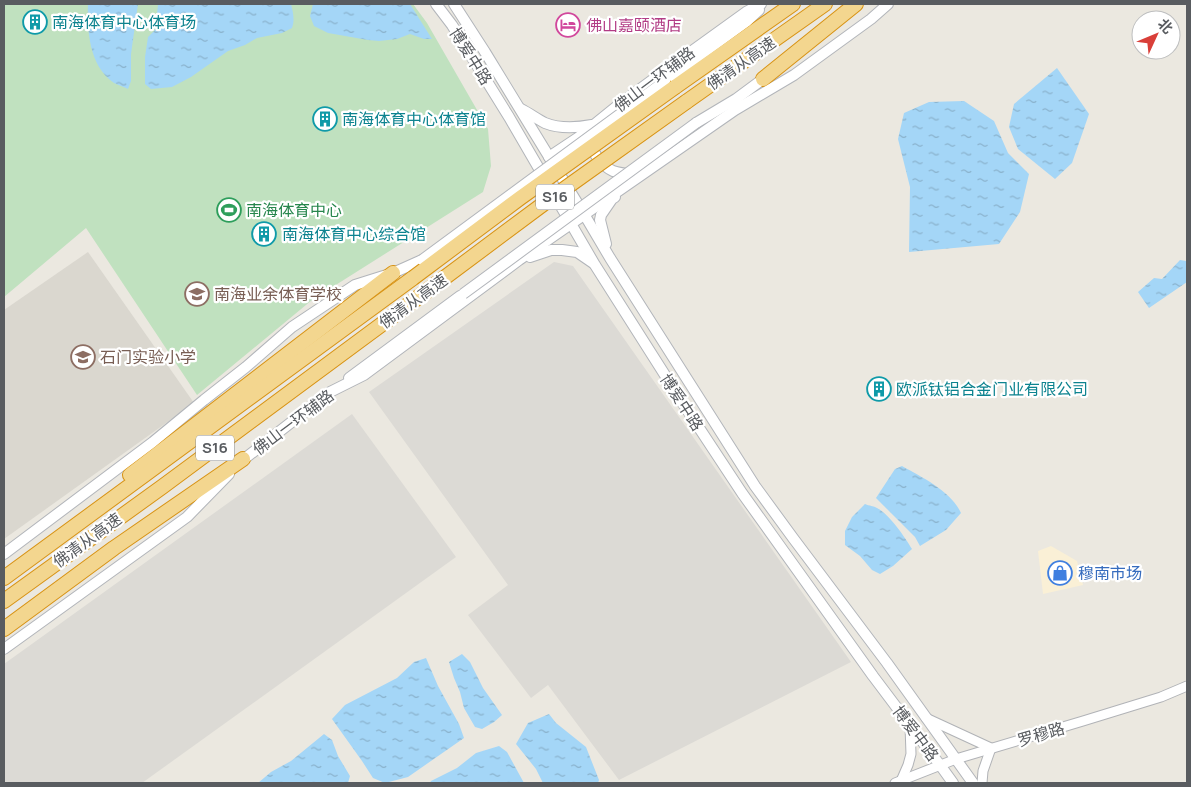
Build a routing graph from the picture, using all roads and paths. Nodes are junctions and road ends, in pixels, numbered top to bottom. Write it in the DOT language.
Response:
graph roads {
  1 [pos="436,4"];
  2 [pos="454,4"];
  3 [pos="761,4"];
  4 [pos="766,4"];
  5 [pos="793,4"];
  6 [pos="825,4"];
  7 [pos="856,4"];
  8 [pos="888,4"];
  9 [pos="768,83"];
  10 [pos="670,84"];
  11 [pos="519,107"];
  12 [pos="594,124"];
  13 [pos="549,157"];
  14 [pos="639,177"];
  15 [pos="584,214"];
  16 [pos="571,224"];
  17 [pos="610,258"];
  18 [pos="519,260"];
  19 [pos="595,265"];
  20 [pos="393,273"];
  21 [pos="330,392"];
  22 [pos="243,459"];
  23 [pos="755,486"];
  24 [pos="742,493"];
  25 [pos="4,554"];
  26 [pos="36,554"];
  27 [pos="4,578"];
  28 [pos="4,601"];
  29 [pos="4,629"];
  30 [pos="4,649"];
  31 [pos="1187,686"];
  32 [pos="925,716"];
  33 [pos="909,724"];
  34 [pos="991,748"];
  35 [pos="956,759"];
  36 [pos="940,765"];
  37 [pos="902,782"];
  38 [pos="953,783"];
  39 [pos="973,783"];
  40 [pos="982,783"];
  1 -- 16 [label="main road, 博爱中路"];
  2 -- 11 [label="main road, 博爱中路"];
  3 -- 12 [label="main road, 佛山一环辅路"];
  4 -- 10 [label="main road"];
  5 -- 10 [label="highway, 佛清从高速 / S16"];
  6 -- 28 [label="highway, 佛清从高速 / S16, bridge"];
  7 -- 9 [label="highway"];
  8 -- 9 [label="main road"];
  9 -- 14 [label="main road"];
  9 -- 21 [label="main road, bridge"];
  10 -- 20 [label="main road, bridge"];
  10 -- 26 [label="highway, 佛清从高速 / S16, bridge"];
  11 -- 12 [label="main road"];
  11 -- 13 [label="main road, 博爱中路"];
  12 -- 13 [label="main road, 佛山一环辅路"];
  12 -- 14 [label="main road"];
  13 -- 15 [label="main road, 博爱中路"];
  14 -- 15 [label="main road, 佛山一环辅路"];
  14 -- 17 [label="main road"];
  15 -- 16 [label="main road, 佛山一环辅路"];
  15 -- 17 [label="main road, 博爱中路"];
  16 -- 18 [label="main road, 佛山一环辅路"];
  16 -- 19 [label="main road, 博爱中路"];
  17 -- 23 [label="main road, 博爱中路"];
  18 -- 19 [label="main road"];
  18 -- 21 [label="main road, 佛山一环辅路"];
  19 -- 24 [label="main road, 博爱中路"];
  20 -- 25 [label="main road"];
  20 -- 26 [label="highway"];
  21 -- 22 [label="main road, 佛山一环辅路"];
  22 -- 29 [label="highway"];
  22 -- 30 [label="main road, 佛山一环辅路"];
  23 -- 24 [label="main road"];
  23 -- 32 [label="main road, 博爱中路"];
  24 -- 33 [label="main road, 博爱中路"];
  26 -- 27 [label="highway, 佛清从高速 / S16"];
  31 -- 34 [label="street, 罗穆路"];
  32 -- 33 [label="main road"];
  32 -- 34 [label="street"];
  32 -- 35 [label="main road, 博爱中路"];
  33 -- 36 [label="main road, 博爱中路"];
  33 -- 37 [label="street"];
  34 -- 35 [label="street, 罗穆路"];
  34 -- 40 [label="street"];
  35 -- 36 [label="street, 罗穆路"];
  35 -- 39 [label="main road, 博爱中路"];
  36 -- 37 [label="street, 罗穆路"];
  36 -- 38 [label="main road, 博爱中路"];
}
